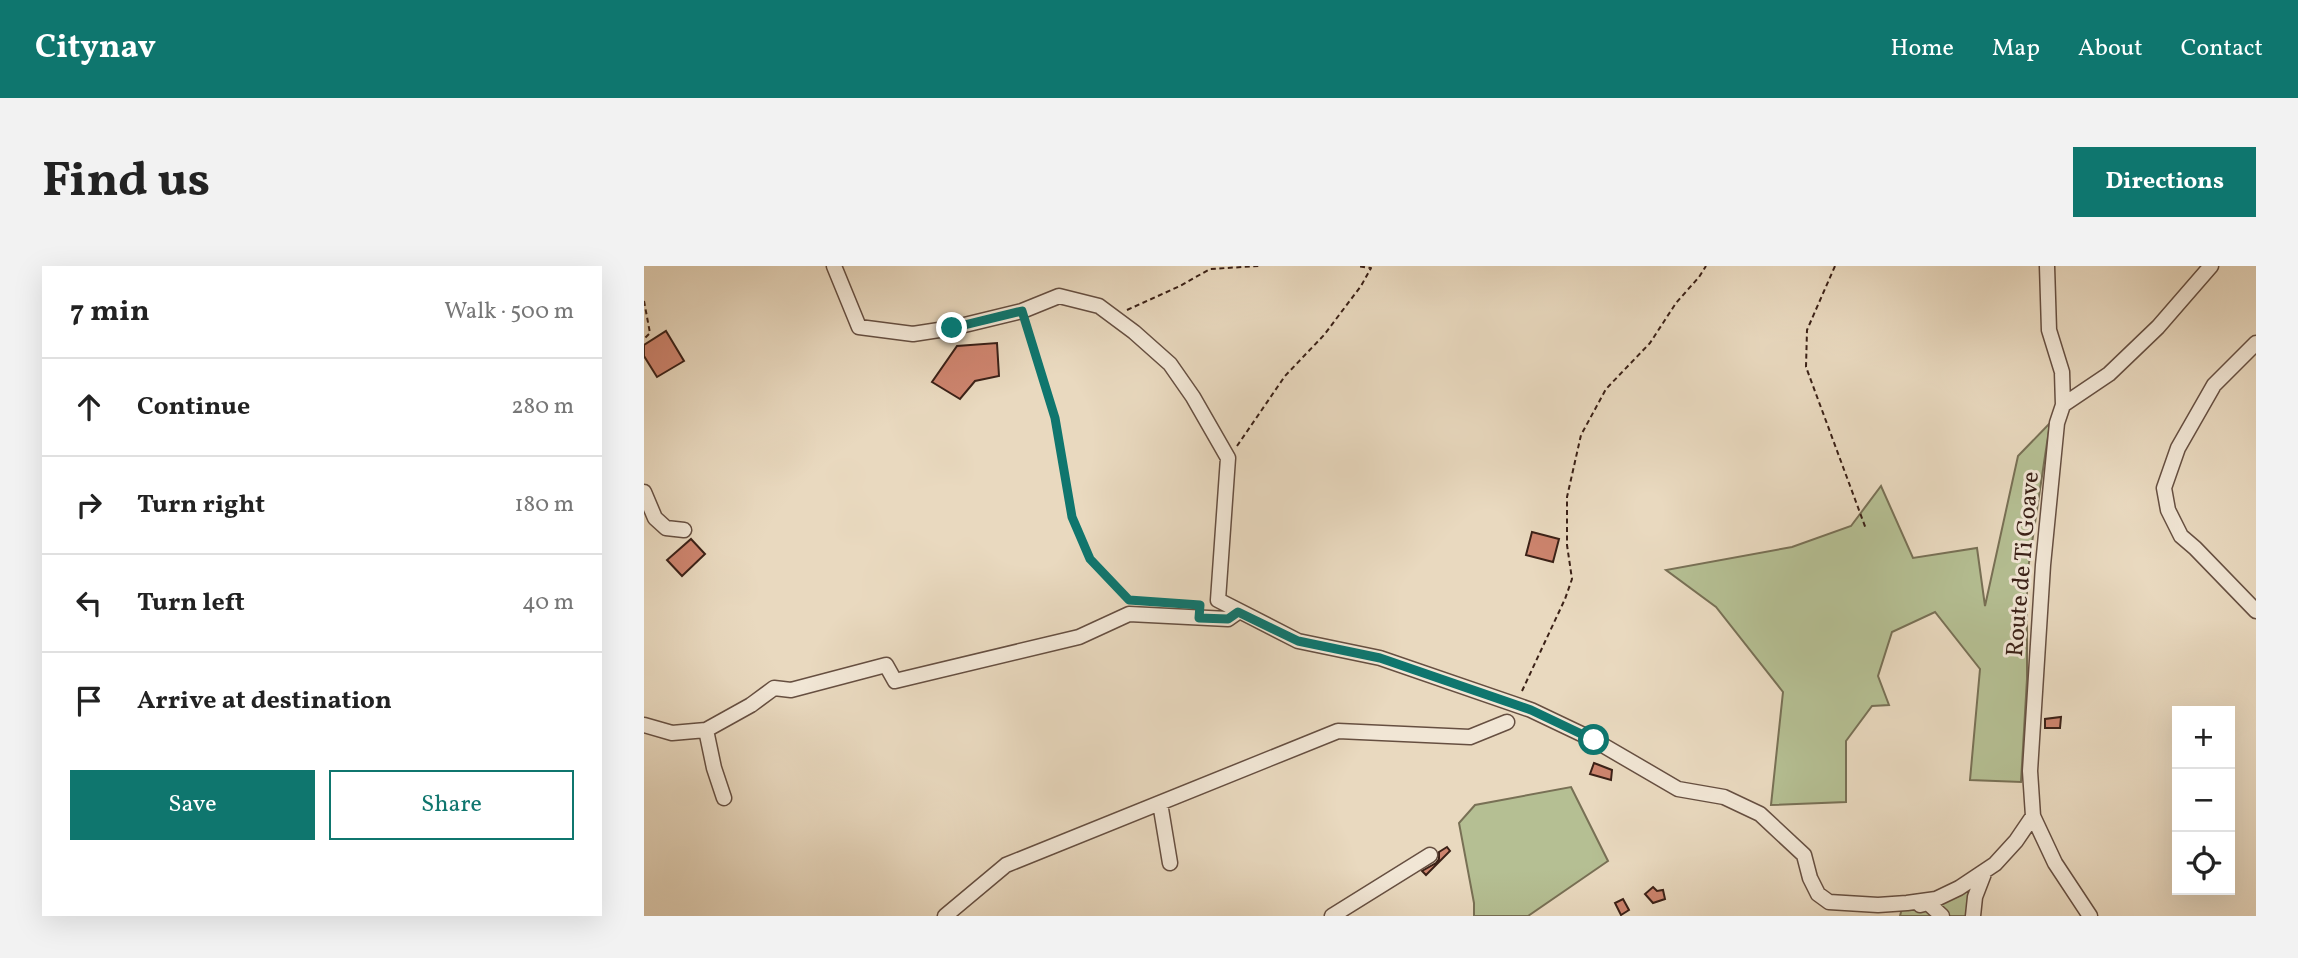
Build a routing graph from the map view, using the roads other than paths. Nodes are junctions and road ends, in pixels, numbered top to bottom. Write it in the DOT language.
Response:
graph roads {
  1 [pos="834,266"];
  2 [pos="2047,266"];
  3 [pos="2211,266"];
  4 [pos="2256,343"];
  5 [pos="2063,405"];
  6 [pos="644,492"];
  7 [pos="684,530"];
  8 [pos="2256,611"];
  9 [pos="1238,612"];
  10 [pos="1507,722"];
  11 [pos="644,725"];
  12 [pos="706,730"];
  13 [pos="724,798"];
  14 [pos="1160,803"];
  15 [pos="2033,816"];
  16 [pos="1430,855"];
  17 [pos="1170,863"];
  18 [pos="1985,870"];
  19 [pos="1886,910"];
  20 [pos="1340,914"];
  21 [pos="945,916"];
  22 [pos="1942,916"];
  23 [pos="1973,916"];
  24 [pos="2090,916"];
  1 -- 9 [label="street"];
  2 -- 5 [label="street, Route de Ti Goave"];
  3 -- 5 [label="street"];
  4 -- 8 [label="street"];
  5 -- 15 [label="street, Route de Ti Goave"];
  6 -- 7 [label="street"];
  9 -- 12 [label="street"];
  9 -- 19 [label="street"];
  10 -- 14 [label="street"];
  11 -- 12 [label="street"];
  12 -- 13 [label="street"];
  14 -- 17 [label="street"];
  14 -- 21 [label="street"];
  15 -- 18 [label="street"];
  15 -- 24 [label="street, Route de Ti Goave"];
  16 -- 20 [label="street"];
  18 -- 19 [label="street"];
  18 -- 23 [label="street"];
  19 -- 22 [label="street"];
}
